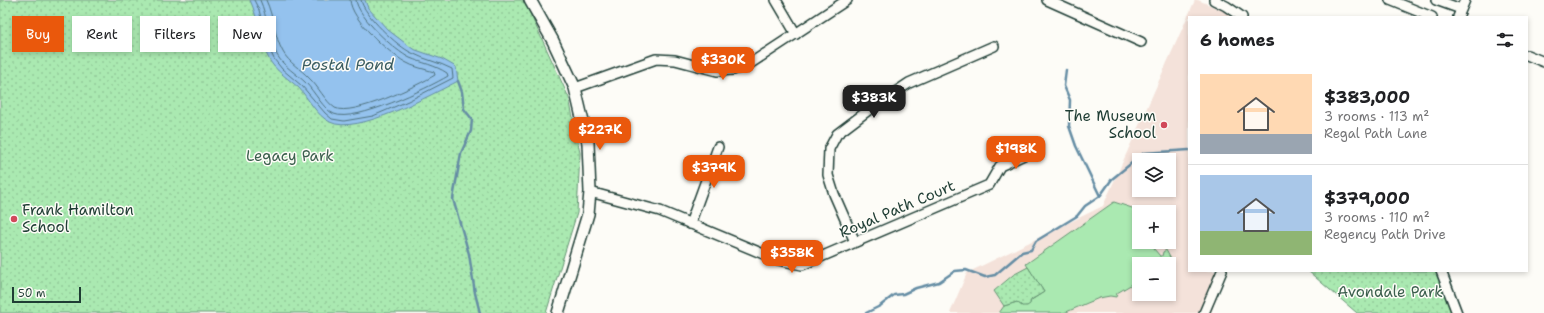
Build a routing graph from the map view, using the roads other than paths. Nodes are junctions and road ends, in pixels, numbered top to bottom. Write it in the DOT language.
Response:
graph roads {
  1 [pos="776,0"];
  2 [pos="847,0"];
  3 [pos="1047,0"];
  4 [pos="1214,0"];
  5 [pos="1390,0"];
  6 [pos="1436,0"];
  7 [pos="1465,0"];
  8 [pos="533,1"];
  9 [pos="1460,13"];
  10 [pos="1241,16"];
  11 [pos="1430,16"];
  12 [pos="796,34"];
  13 [pos="1141,42"];
  14 [pos="994,46"];
  15 [pos="1528,55"];
  16 [pos="1544,62"];
  17 [pos="575,88"];
  18 [pos="718,147"];
  19 [pos="1037,149"];
  20 [pos="590,192"];
  21 [pos="690,224"];
  22 [pos="855,242"];
  23 [pos="1222,272"];
  24 [pos="1441,272"];
  25 [pos="558,313"];
  26 [pos="1204,313"];
  27 [pos="1457,313"];
  1 -- 12 [label="street"];
  2 -- 12 [label="street"];
  3 -- 13 [label="street"];
  4 -- 10 [label="street"];
  5 -- 11 [label="street"];
  6 -- 9 [label="street"];
  7 -- 9 [label="street"];
  8 -- 17 [label="street"];
  12 -- 17 [label="street"];
  14 -- 22 [label="street"];
  15 -- 16 [label="street"];
  17 -- 20 [label="street"];
  18 -- 21 [label="street"];
  19 -- 22 [label="street, Royal Path Court"];
  20 -- 21 [label="street, Royal Path Court"];
  20 -- 25 [label="street"];
  21 -- 22 [label="street, Royal Path Court"];
  23 -- 26 [label="street"];
  24 -- 27 [label="street"];
}
